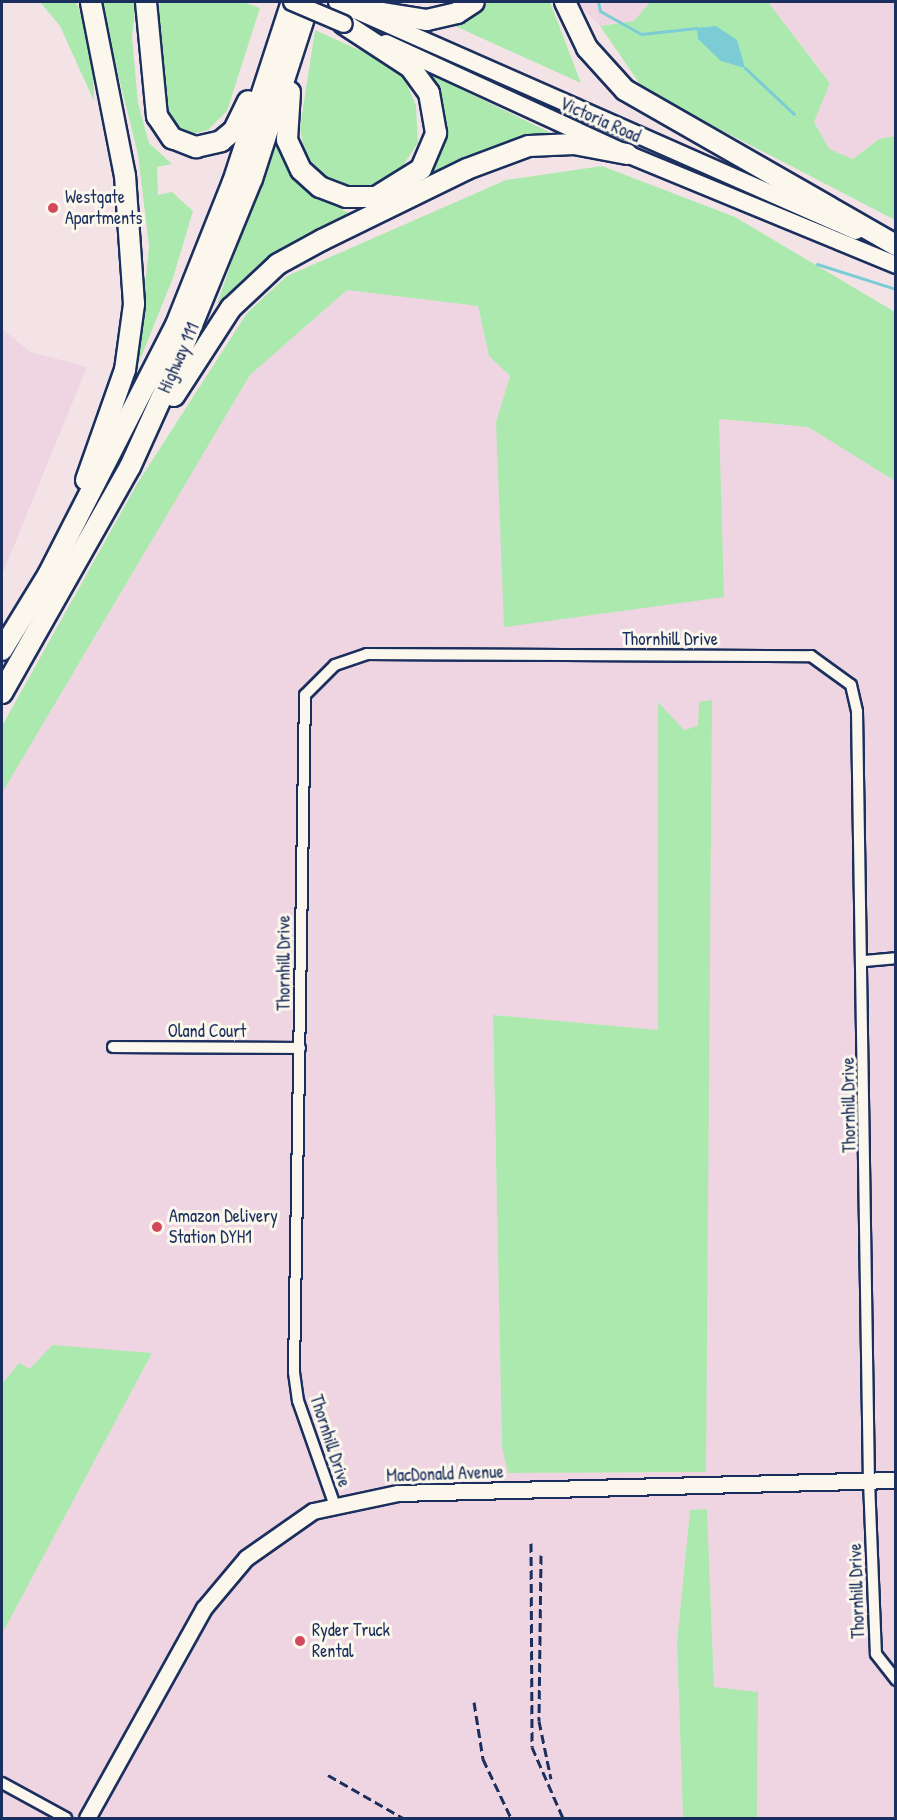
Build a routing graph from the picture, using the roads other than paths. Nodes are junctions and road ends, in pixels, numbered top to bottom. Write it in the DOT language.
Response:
graph roads {
  1 [pos="91,2"];
  2 [pos="146,2"];
  3 [pos="292,2"];
  4 [pos="309,2"];
  5 [pos="474,2"];
  6 [pos="565,2"];
  7 [pos="344,11"];
  8 [pos="299,33"];
  9 [pos="278,46"];
  10 [pos="627,154"];
  11 [pos="896,246"];
  12 [pos="896,265"];
  13 [pos="130,467"];
  14 [pos="48,575"];
  15 [pos="2,650"];
  16 [pos="2,693"];
  17 [pos="896,958"];
  18 [pos="864,961"];
  19 [pos="113,1047"];
  20 [pos="300,1048"];
  21 [pos="896,1480"];
  22 [pos="869,1481"];
  23 [pos="334,1503"];
  24 [pos="896,1680"];
  25 [pos="2,1782"];
  26 [pos="66,1818"];
  27 [pos="87,1818"];
  1 -- 14 [label="highway"];
  2 -- 9 [label="highway"];
  3 -- 7 [label="main road, Victoria Road, bridge"];
  3 -- 9 [label="highway, Highway 111"];
  4 -- 8 [label="highway, Highway 111"];
  5 -- 7 [label="highway"];
  6 -- 11 [label="highway"];
  7 -- 8 [label="highway"];
  7 -- 10 [label="main road, Victoria Road"];
  7 -- 11 [label="main road, Victoria Road"];
  8 -- 13 [label="highway, Highway 111"];
  9 -- 14 [label="highway, Highway 111"];
  10 -- 12 [label="main road, Victoria Road"];
  10 -- 13 [label="highway"];
  13 -- 16 [label="highway, Highway 111"];
  14 -- 15 [label="highway, Highway 111"];
  17 -- 18 [label="street"];
  18 -- 20 [label="street, Thornhill Drive"];
  18 -- 22 [label="street, Thornhill Drive"];
  19 -- 20 [label="street, Oland Court"];
  20 -- 23 [label="street, Thornhill Drive"];
  21 -- 22 [label="street, MacDonald Avenue"];
  22 -- 23 [label="street, MacDonald Avenue"];
  22 -- 24 [label="street, Thornhill Drive"];
  23 -- 27 [label="street, MacDonald Avenue"];
  25 -- 26 [label="street"];
}
